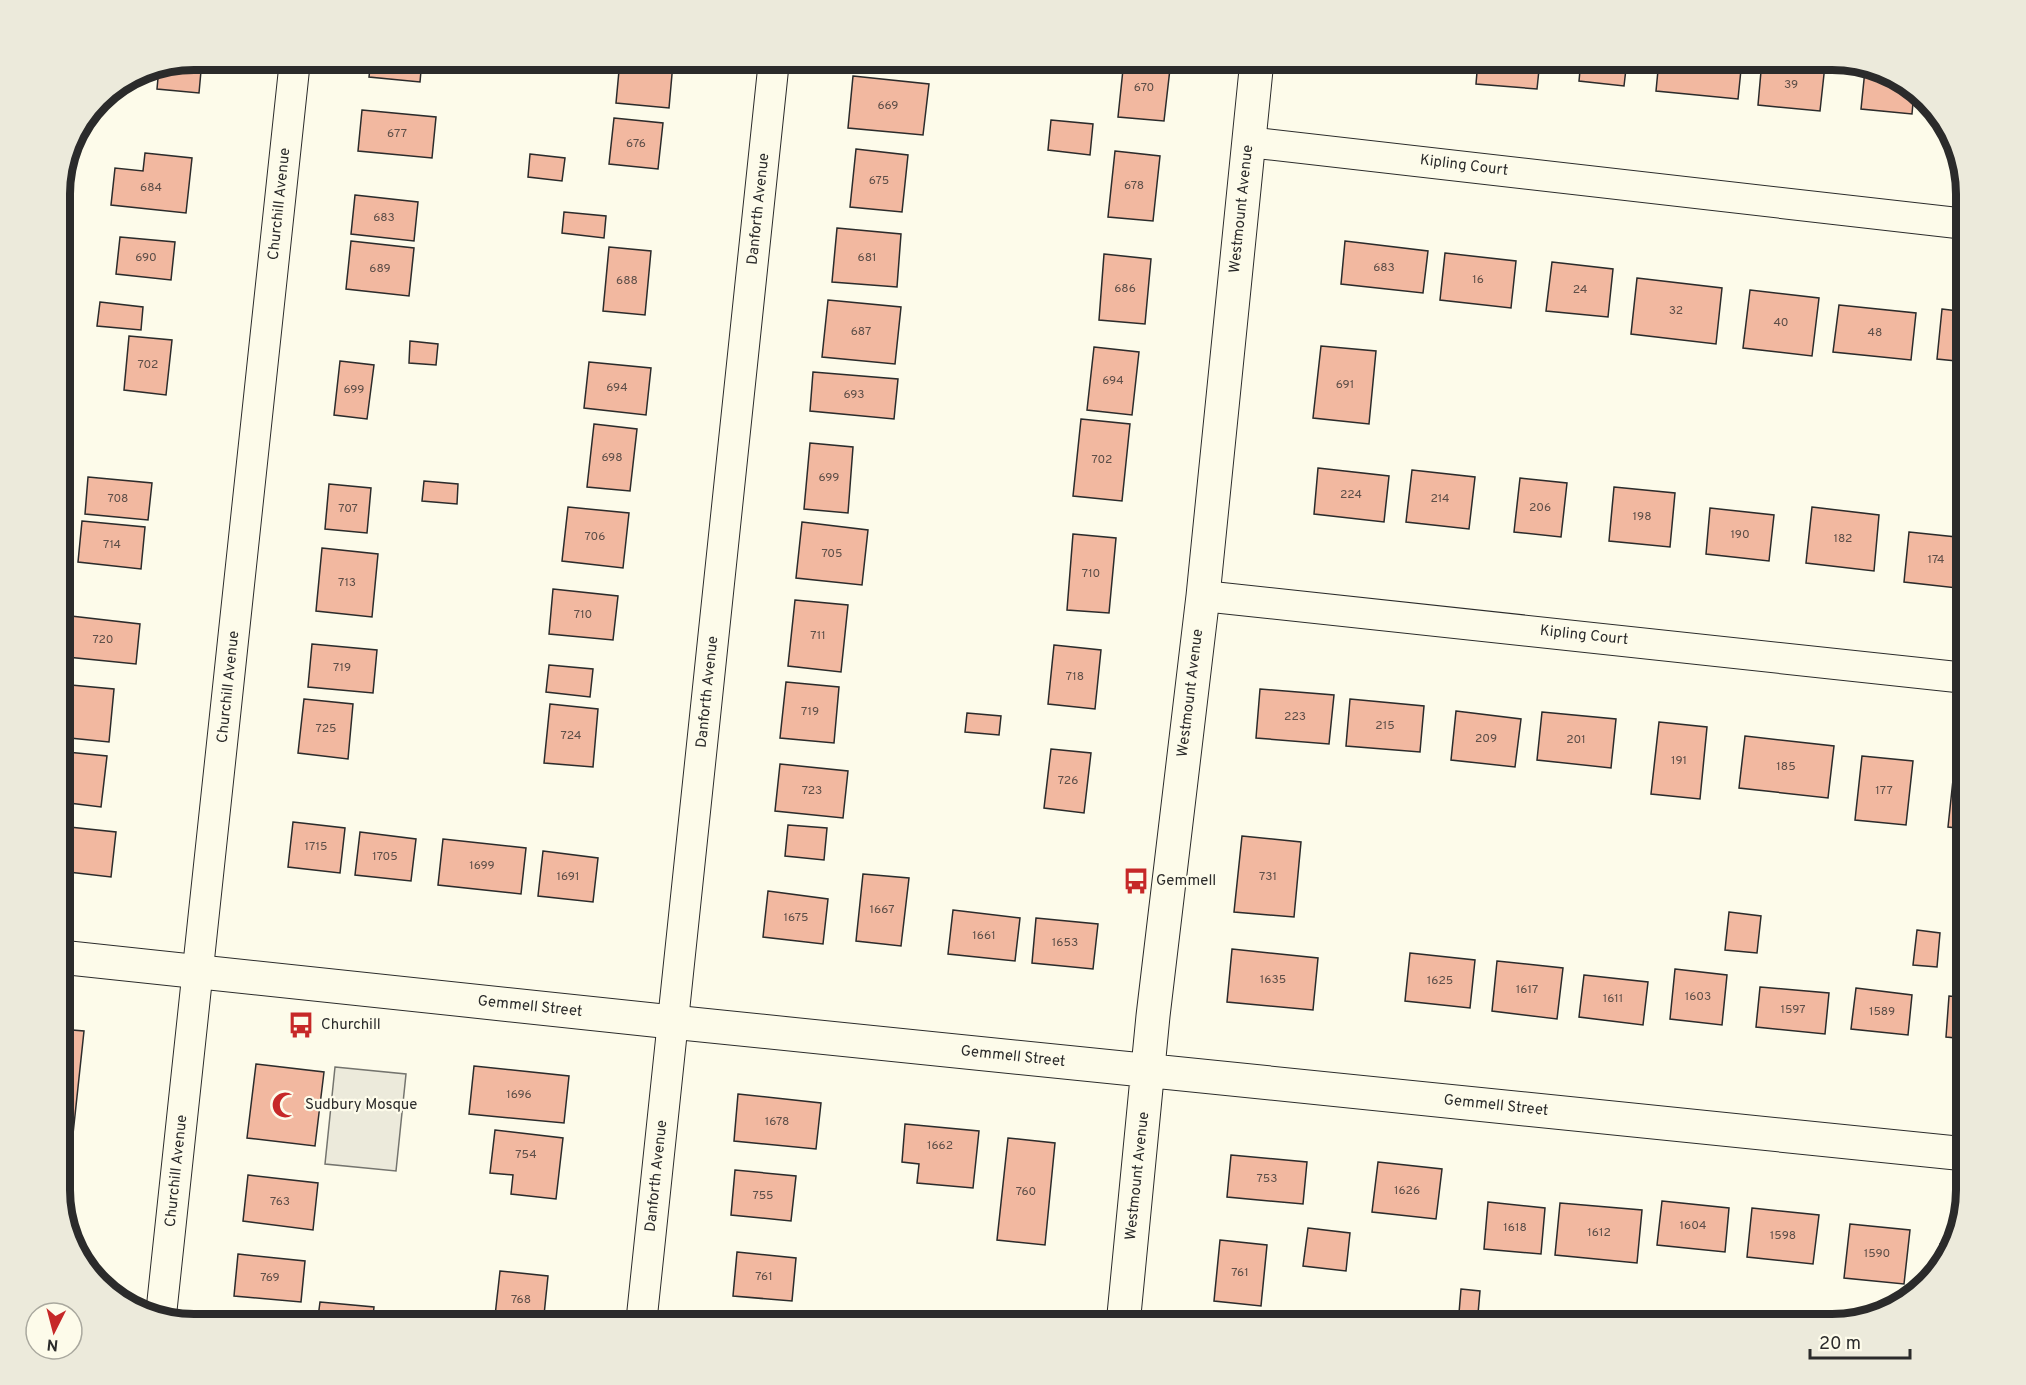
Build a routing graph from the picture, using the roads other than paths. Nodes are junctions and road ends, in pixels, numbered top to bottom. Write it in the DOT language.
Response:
graph roads {
  1 [pos="1256,70"];
  2 [pos="294,71"];
  3 [pos="773,71"];
  4 [pos="1248,142"];
  5 [pos="1956,223"];
  6 [pos="1203,596"];
  7 [pos="1956,677"];
  8 [pos="71,958"];
  9 [pos="198,972"];
  10 [pos="672,1022"];
  11 [pos="1148,1071"];
  12 [pos="1956,1153"];
  13 [pos="162,1310"];
  14 [pos="642,1315"];
  15 [pos="1124,1315"];
  1 -- 4 [label="street, Westmount Avenue"];
  2 -- 9 [label="street, Churchill Avenue"];
  3 -- 10 [label="street, Danforth Avenue"];
  4 -- 5 [label="street, Kipling Court"];
  4 -- 6 [label="street, Westmount Avenue"];
  6 -- 7 [label="street, Kipling Court"];
  6 -- 11 [label="street, Westmount Avenue"];
  8 -- 9 [label="street, Gemmell Street"];
  9 -- 10 [label="street, Gemmell Street"];
  9 -- 13 [label="street, Churchill Avenue"];
  10 -- 11 [label="street, Gemmell Street"];
  10 -- 14 [label="street, Danforth Avenue"];
  11 -- 12 [label="street, Gemmell Street"];
  11 -- 15 [label="street, Westmount Avenue"];
}
